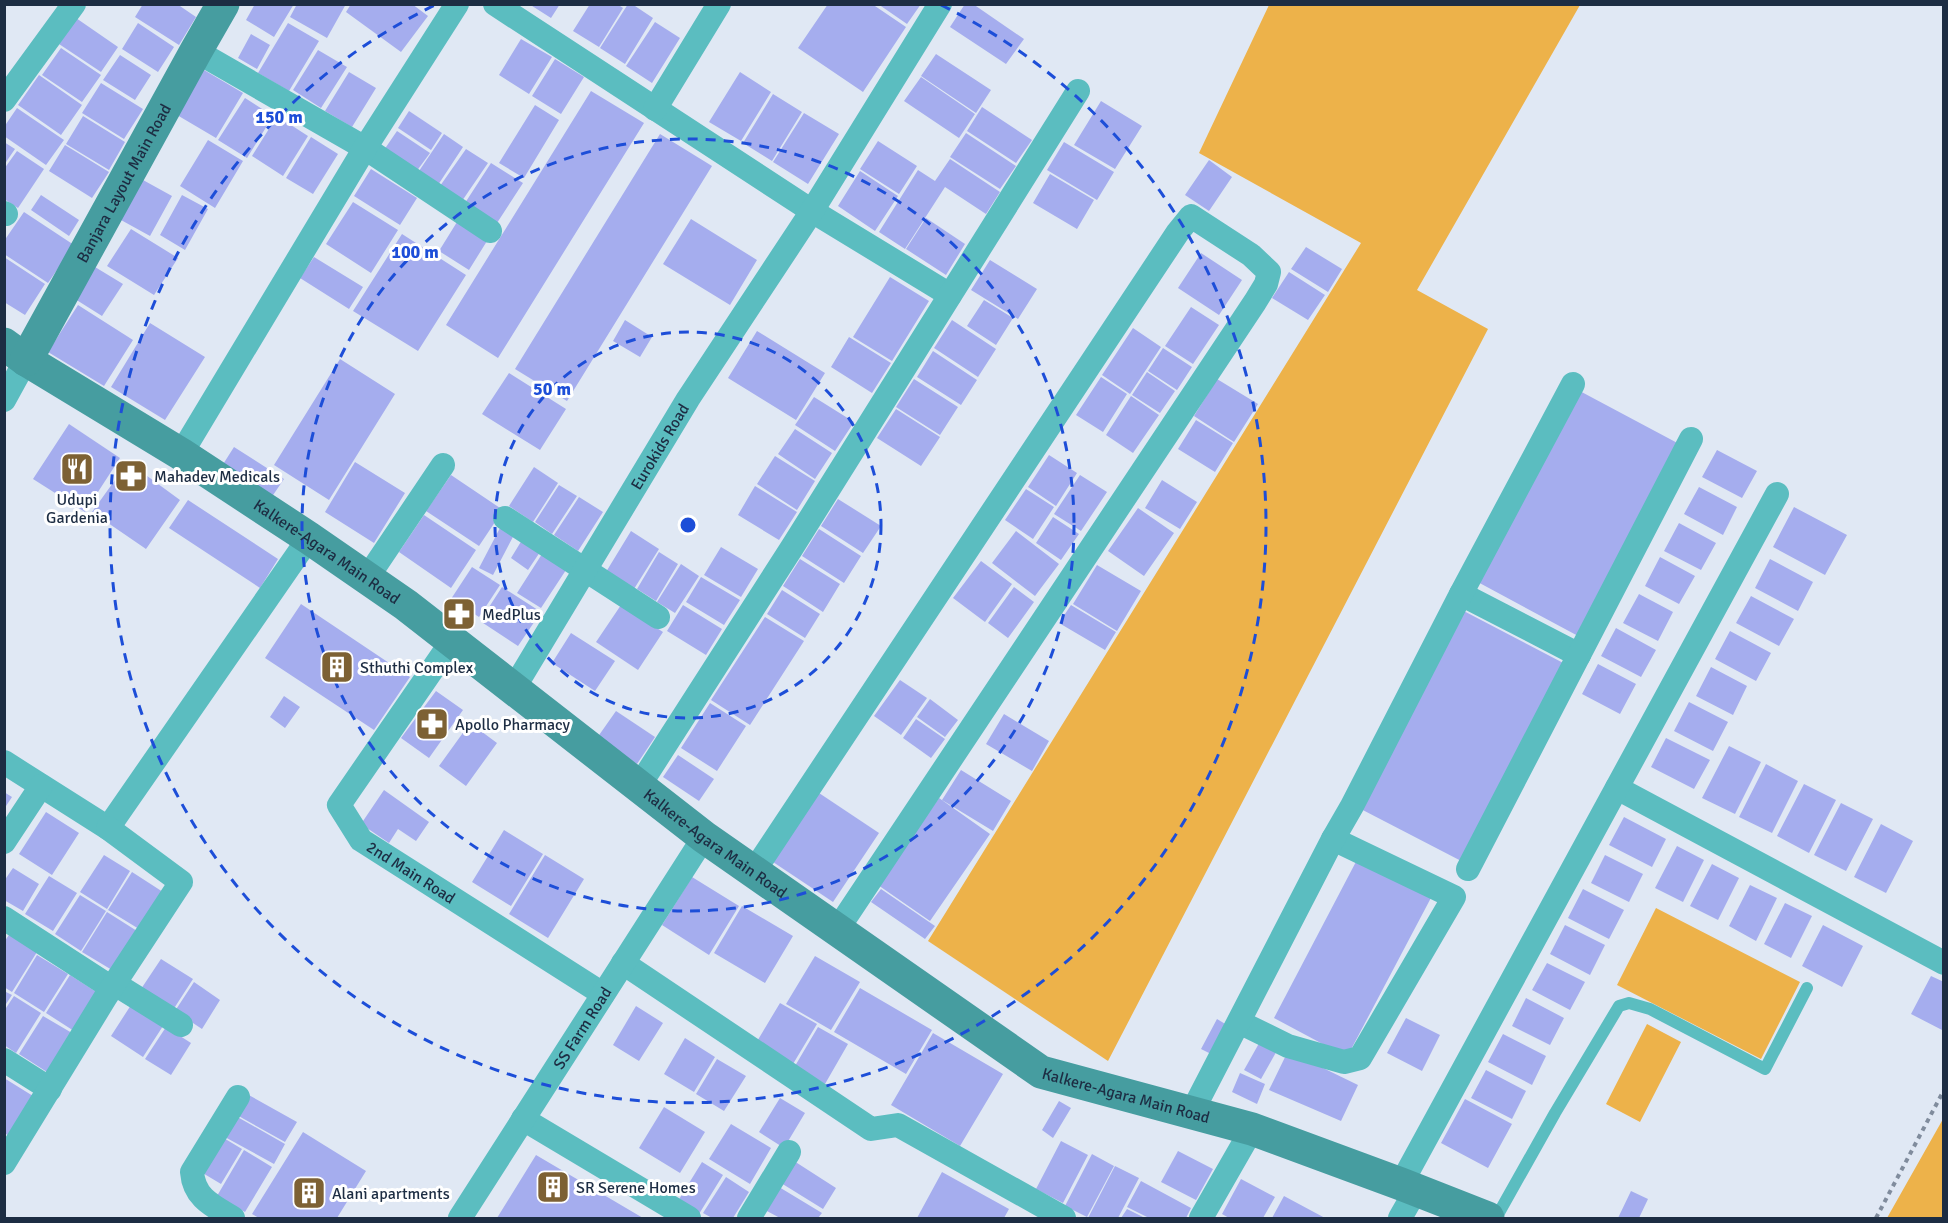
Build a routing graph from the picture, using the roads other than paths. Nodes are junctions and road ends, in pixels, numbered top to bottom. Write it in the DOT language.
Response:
graph roads {
  1 [pos="74,4"];
  2 [pos="223,4"];
  3 [pos="456,4"];
  4 [pos="495,4"];
  5 [pos="719,4"];
  6 [pos="940,4"];
  7 [pos="196,51"];
  8 [pos="1078,92"];
  9 [pos="4,100"];
  10 [pos="655,109"];
  11 [pos="365,148"];
  12 [pos="812,211"];
  13 [pos="490,231"];
  14 [pos="950,295"];
  15 [pos="15,352"];
  16 [pos="1573,384"];
  17 [pos="4,400"];
  18 [pos="1691,439"];
  19 [pos="181,454"];
  20 [pos="443,465"];
  21 [pos="1777,494"];
  22 [pos="505,518"];
  23 [pos="309,538"];
  24 [pos="585,570"];
  25 [pos="367,578"];
  26 [pos="1461,594"];
  27 [pos="658,617"];
  28 [pos="452,641"];
  29 [pos="1579,655"];
  30 [pos="514,688"];
  31 [pos="4,762"];
  32 [pos="41,786"];
  33 [pos="639,786"];
  34 [pos="1617,788"];
  35 [pos="108,828"];
  36 [pos="704,837"];
  37 [pos="1333,839"];
  38 [pos="4,842"];
  39 [pos="1468,869"];
  40 [pos="754,871"];
  41 [pos="4,918"];
  42 [pos="837,930"];
  43 [pos="623,963"];
  44 [pos="1944,963"];
  45 [pos="113,986"];
  46 [pos="1807,988"];
  47 [pos="603,994"];
  48 [pos="1239,1022"];
  49 [pos="181,1025"];
  50 [pos="4,1060"];
  51 [pos="50,1089"];
  52 [pos="238,1097"];
  53 [pos="1192,1112"];
  54 [pos="523,1119"];
  55 [pos="1252,1129"];
  56 [pos="789,1152"];
  57 [pos="4,1163"];
  58 [pos="1409,1187"];
  59 [pos="233,1218"];
  60 [pos="460,1218"];
  61 [pos="689,1218"];
  62 [pos="749,1218"];
  63 [pos="1064,1218"];
  64 [pos="1201,1218"];
  65 [pos="1400,1218"];
  66 [pos="1488,1218"];
  67 [pos="1496,1218"];
  1 -- 9 [label="street"];
  2 -- 7 [label="street, Banjara Layout Main Road"];
  3 -- 11 [label="street"];
  4 -- 10 [label="street"];
  5 -- 10 [label="street"];
  6 -- 12 [label="street, Eurokids Road"];
  7 -- 11 [label="street"];
  7 -- 15 [label="street, Banjara Layout Main Road"];
  8 -- 14 [label="street"];
  10 -- 12 [label="street"];
  11 -- 13 [label="street"];
  11 -- 19 [label="street"];
  12 -- 14 [label="street"];
  12 -- 24 [label="street, Eurokids Road"];
  14 -- 33 [label="street"];
  15 -- 17 [label="street"];
  15 -- 19 [label="street, Kalkere-Agara Main Road"];
  16 -- 26 [label="street"];
  18 -- 29 [label="street"];
  19 -- 23 [label="street, Kalkere-Agara Main Road"];
  20 -- 25 [label="street"];
  21 -- 34 [label="street"];
  22 -- 24 [label="street"];
  23 -- 25 [label="street, Kalkere-Agara Main Road"];
  23 -- 35 [label="street"];
  24 -- 27 [label="street"];
  24 -- 30 [label="street, Eurokids Road"];
  25 -- 28 [label="street, Kalkere-Agara Main Road"];
  26 -- 29 [label="street"];
  26 -- 37 [label="street"];
  28 -- 30 [label="street, Kalkere-Agara Main Road"];
  28 -- 47 [label="street, 2nd Main Road"];
  29 -- 39 [label="street"];
  30 -- 33 [label="street, Kalkere-Agara Main Road"];
  31 -- 32 [label="street"];
  32 -- 35 [label="street"];
  32 -- 38 [label="street"];
  33 -- 36 [label="street, Kalkere-Agara Main Road"];
  34 -- 44 [label="street"];
  34 -- 58 [label="street"];
  35 -- 45 [label="street"];
  36 -- 40 [label="street, Kalkere-Agara Main Road"];
  36 -- 43 [label="street, SS Farm Road"];
  37 -- 48 [label="street"];
  37 -- 48 [label="street"];
  40 -- 42 [label="street, Kalkere-Agara Main Road"];
  40 -- 42 [label="street"];
  41 -- 45 [label="street"];
  42 -- 53 [label="street, Kalkere-Agara Main Road"];
  43 -- 47 [label="street, SS Farm Road"];
  43 -- 63 [label="street"];
  45 -- 49 [label="street"];
  45 -- 51 [label="street"];
  46 -- 67 [label="lane"];
  47 -- 54 [label="street, SS Farm Road"];
  48 -- 53 [label="street"];
  50 -- 51 [label="street"];
  51 -- 57 [label="street"];
  52 -- 59 [label="street"];
  53 -- 55 [label="street, Kalkere-Agara Main Road"];
  54 -- 60 [label="street, SS Farm Road"];
  54 -- 61 [label="street"];
  55 -- 58 [label="street, Kalkere-Agara Main Road"];
  55 -- 64 [label="street"];
  56 -- 62 [label="street"];
  58 -- 65 [label="street"];
  58 -- 66 [label="street, Kalkere-Agara Main Road"];
}
